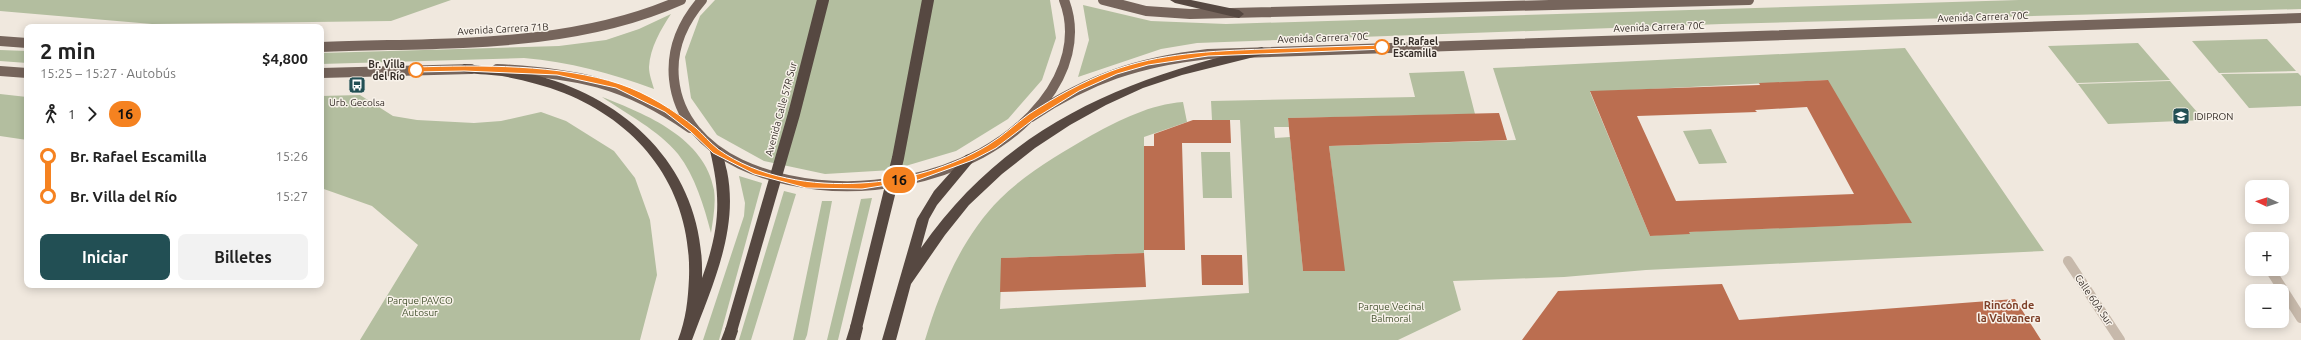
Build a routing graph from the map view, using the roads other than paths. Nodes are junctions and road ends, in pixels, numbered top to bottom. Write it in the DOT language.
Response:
graph roads {
  1 [pos="681,0"];
  2 [pos="702,0"];
  3 [pos="823,0"];
  4 [pos="928,0"];
  5 [pos="1064,0"];
  6 [pos="1104,0"];
  7 [pos="1175,0"];
  8 [pos="1749,0"];
  9 [pos="1239,14"];
  10 [pos="2301,18"];
  11 [pos="0,41"];
  12 [pos="24,43"];
  13 [pos="324,46"];
  14 [pos="1262,51"];
  15 [pos="464,68"];
  16 [pos="0,71"];
  17 [pos="24,73"];
  18 [pos="324,73"];
  19 [pos="1031,117"];
  20 [pos="693,130"];
  21 [pos="716,151"];
  22 [pos="970,158"];
  23 [pos="2068,261"];
  24 [pos="2275,276"];
  25 [pos="904,284"];
  26 [pos="693,318"];
  27 [pos="2301,318"];
  28 [pos="854,334"];
  29 [pos="730,336"];
  30 [pos="686,340"];
  31 [pos="889,340"];
  32 [pos="2120,340"];
  1 -- 13 [label="main road, Avenida Carrera 71B"];
  2 -- 20 [label="main road"];
  3 -- 29 [label="highway, Avenida Calle 57R Sur, bridge"];
  4 -- 28 [label="highway, bridge"];
  5 -- 19 [label="main road"];
  6 -- 9 [label="main road"];
  7 -- 9 [label="highway"];
  8 -- 9 [label="main road"];
  10 -- 14 [label="main road, Avenida Carrera 70C"];
  11 -- 12 [label="main road"];
  14 -- 19 [label="main road, Avenida Carrera 70C"];
  14 -- 25 [label="highway"];
  15 -- 18 [label="main road"];
  15 -- 20 [label="main road"];
  15 -- 26 [label="highway"];
  16 -- 17 [label="main road"];
  19 -- 22 [label="main road"];
  20 -- 21 [label="main road"];
  21 -- 22 [label="main road"];
  21 -- 26 [label="highway"];
  22 -- 25 [label="highway"];
  23 -- 32 [label="street, Calle 60A Sur"];
  24 -- 27 [label="street"];
  25 -- 31 [label="highway"];
  26 -- 30 [label="highway"];
}
